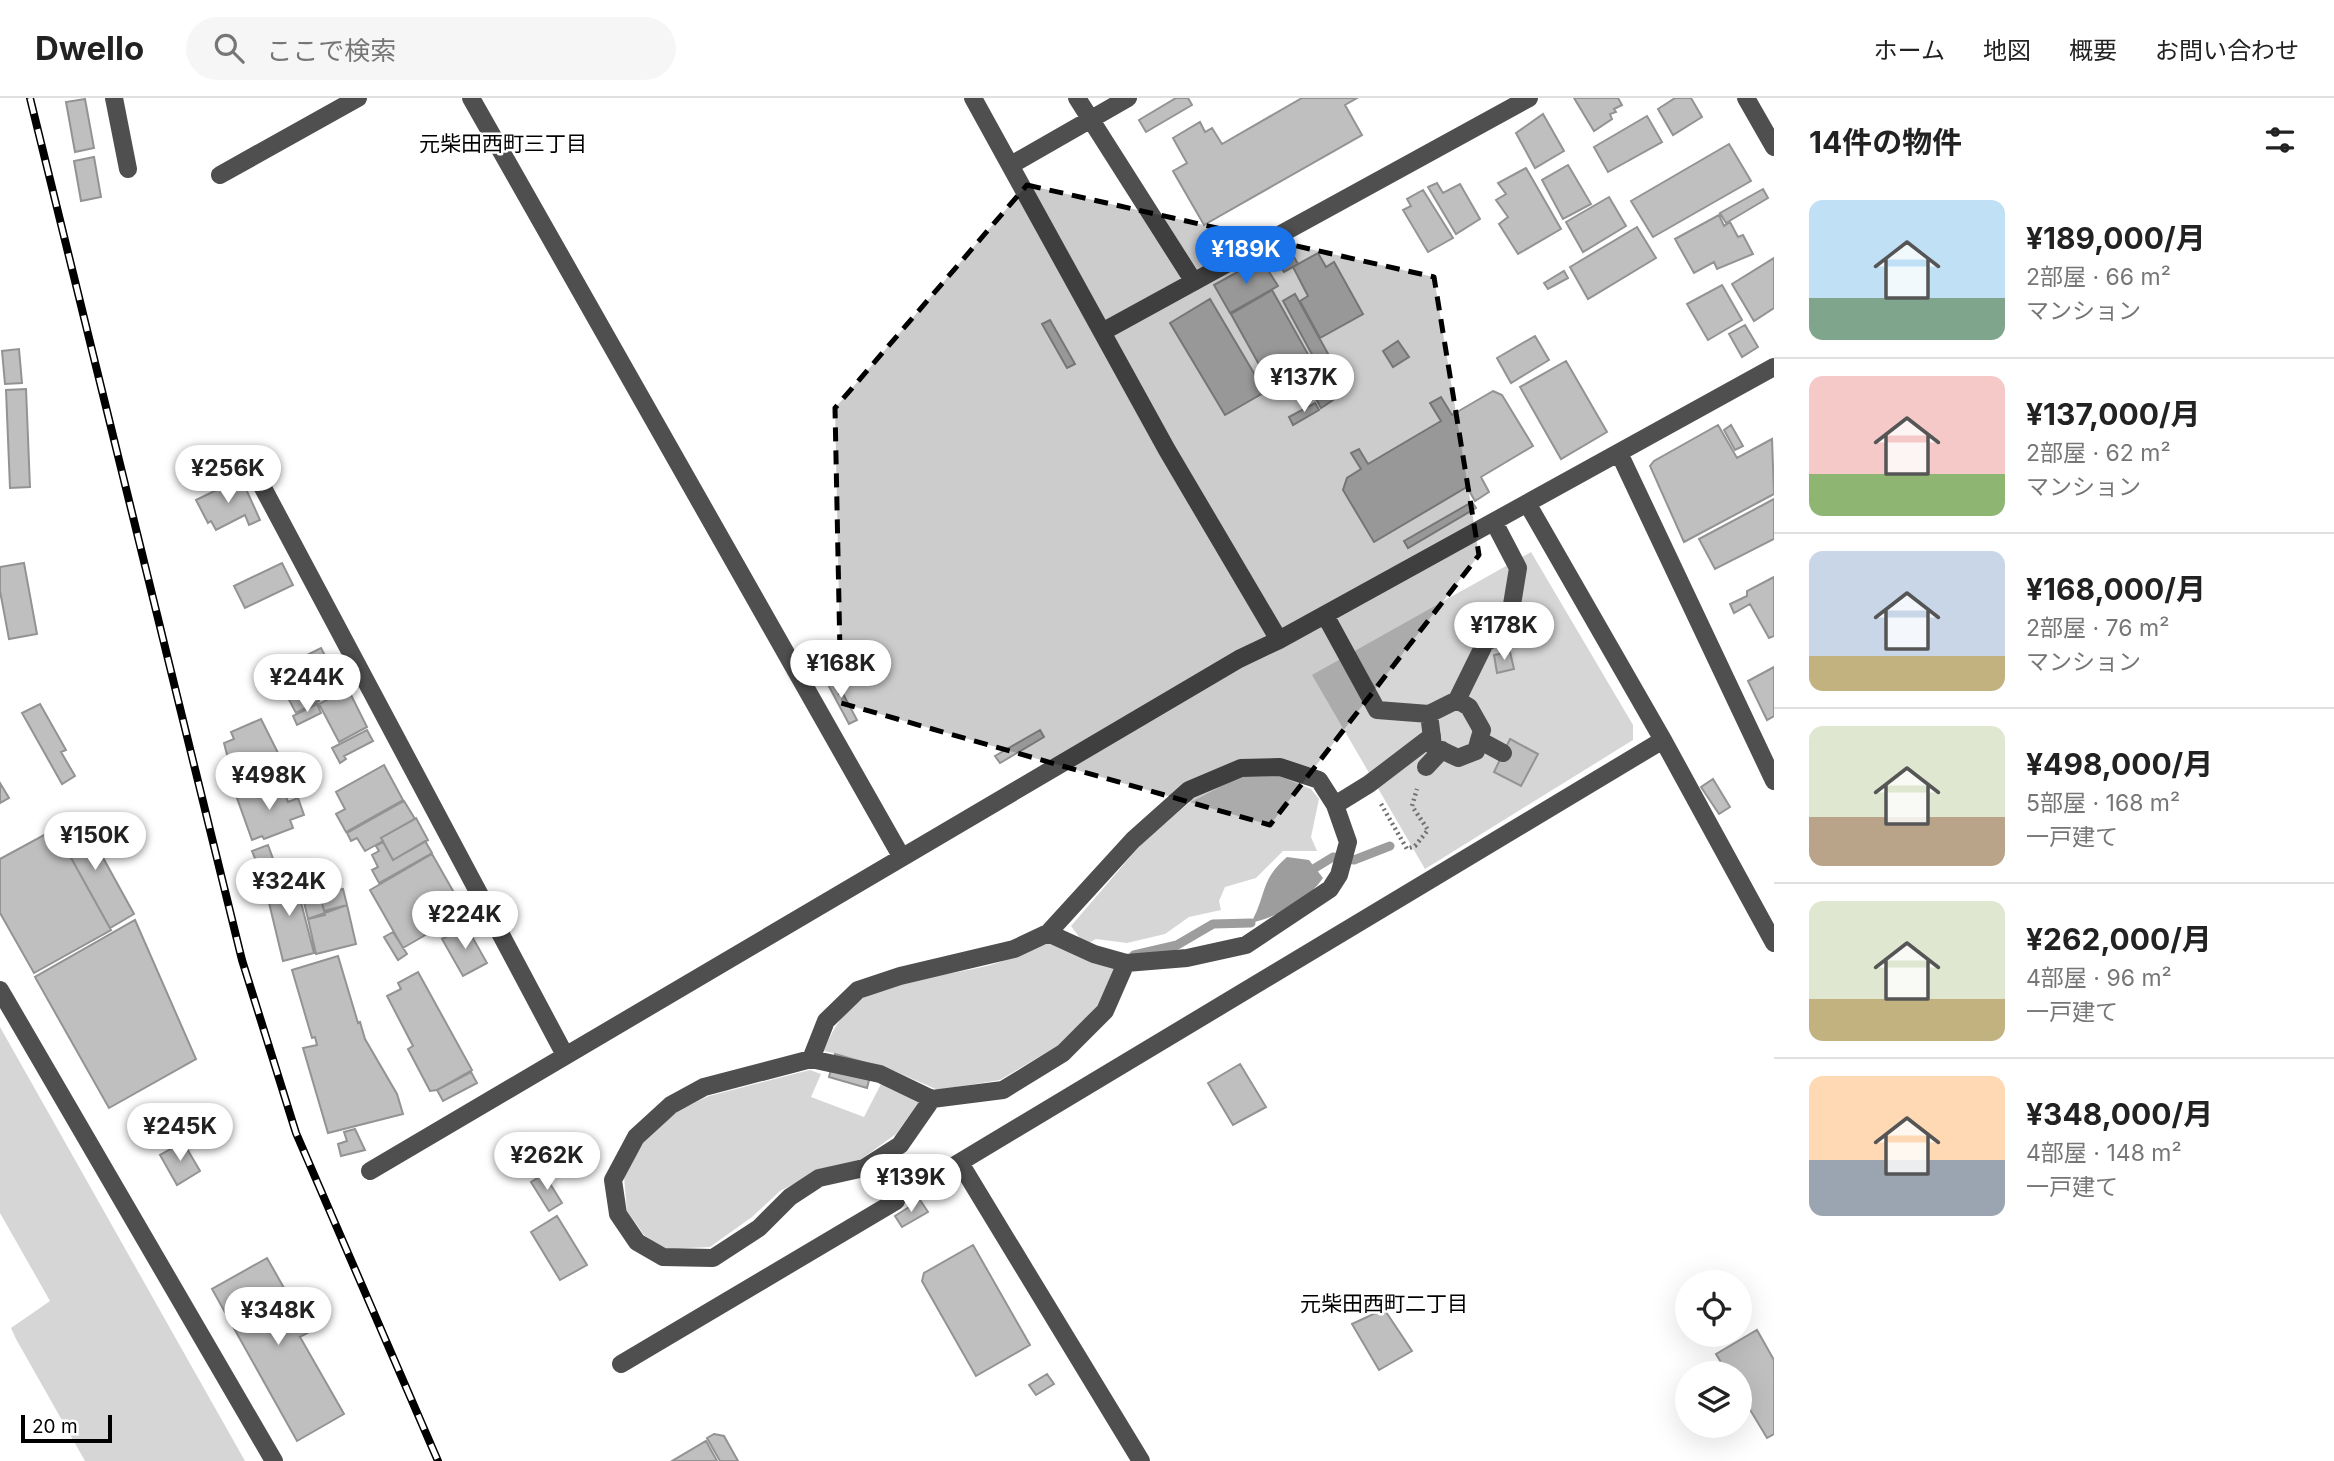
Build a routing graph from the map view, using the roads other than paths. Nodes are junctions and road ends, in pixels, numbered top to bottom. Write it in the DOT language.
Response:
graph roads {
  1 [pos="114,98"];
  2 [pos="358,98"];
  3 [pos="471,98"];
  4 [pos="972,98"];
  5 [pos="1077,98"];
  6 [pos="1128,98"];
  7 [pos="1529,98"];
  8 [pos="1746,98"];
  9 [pos="1091,119"];
  10 [pos="1774,147"];
  11 [pos="1011,165"];
  12 [pos="128,169"];
  13 [pos="220,175"];
  14 [pos="1194,282"];
  15 [pos="1104,331"];
  16 [pos="1774,368"];
  17 [pos="1619,453"];
  18 [pos="254,471"];
  19 [pos="1527,503"];
  20 [pos="1494,522"];
  21 [pos="1325,615"];
  22 [pos="1279,640"];
  23 [pos="1457,700"];
  24 [pos="1429,714"];
  25 [pos="1479,740"];
  26 [pos="1663,740"];
  27 [pos="1437,743"];
  28 [pos="1503,753"];
  29 [pos="1426,766"];
  30 [pos="1774,781"];
  31 [pos="1335,805"];
  32 [pos="901,856"];
  33 [pos="1048,933"];
  34 [pos="1774,943"];
  35 [pos="1126,963"];
  36 [pos="0,990"];
  37 [pos="565,1055"];
  38 [pos="811,1059"];
  39 [pos="932,1099"];
  40 [pos="960,1163"];
  41 [pos="370,1171"];
  42 [pos="917,1188"];
  43 [pos="896,1201"];
  44 [pos="621,1364"];
  45 [pos="274,1461"];
  46 [pos="1141,1461"];
  1 -- 12 [label="street"];
  2 -- 13 [label="street"];
  3 -- 32 [label="street"];
  4 -- 11 [label="street"];
  5 -- 9 [label="street"];
  6 -- 9 [label="street"];
  7 -- 14 [label="street"];
  8 -- 10 [label="street"];
  9 -- 11 [label="street"];
  9 -- 14 [label="street"];
  11 -- 15 [label="street"];
  14 -- 15 [label="street"];
  15 -- 22 [label="street"];
  16 -- 17 [label="street"];
  17 -- 19 [label="street"];
  17 -- 30 [label="street"];
  18 -- 37 [label="street"];
  19 -- 20 [label="street"];
  19 -- 26 [label="street"];
  20 -- 21 [label="street"];
  20 -- 23 [label="street"];
  21 -- 22 [label="street"];
  21 -- 24 [label="street"];
  22 -- 32 [label="street"];
  23 -- 24 [label="street"];
  23 -- 25 [label="street"];
  24 -- 27 [label="street"];
  25 -- 27 [label="street"];
  25 -- 28 [label="street"];
  26 -- 34 [label="street"];
  26 -- 40 [label="street"];
  27 -- 29 [label="street"];
  27 -- 31 [label="street"];
  31 -- 33 [label="street"];
  31 -- 35 [label="street"];
  32 -- 37 [label="street"];
  33 -- 35 [label="street"];
  33 -- 38 [label="street"];
  35 -- 39 [label="street"];
  36 -- 45 [label="street"];
  37 -- 41 [label="street"];
  38 -- 39 [label="street"];
  38 -- 39 [label="street"];
  40 -- 42 [label="street"];
  40 -- 46 [label="street"];
  43 -- 44 [label="street"];
}
